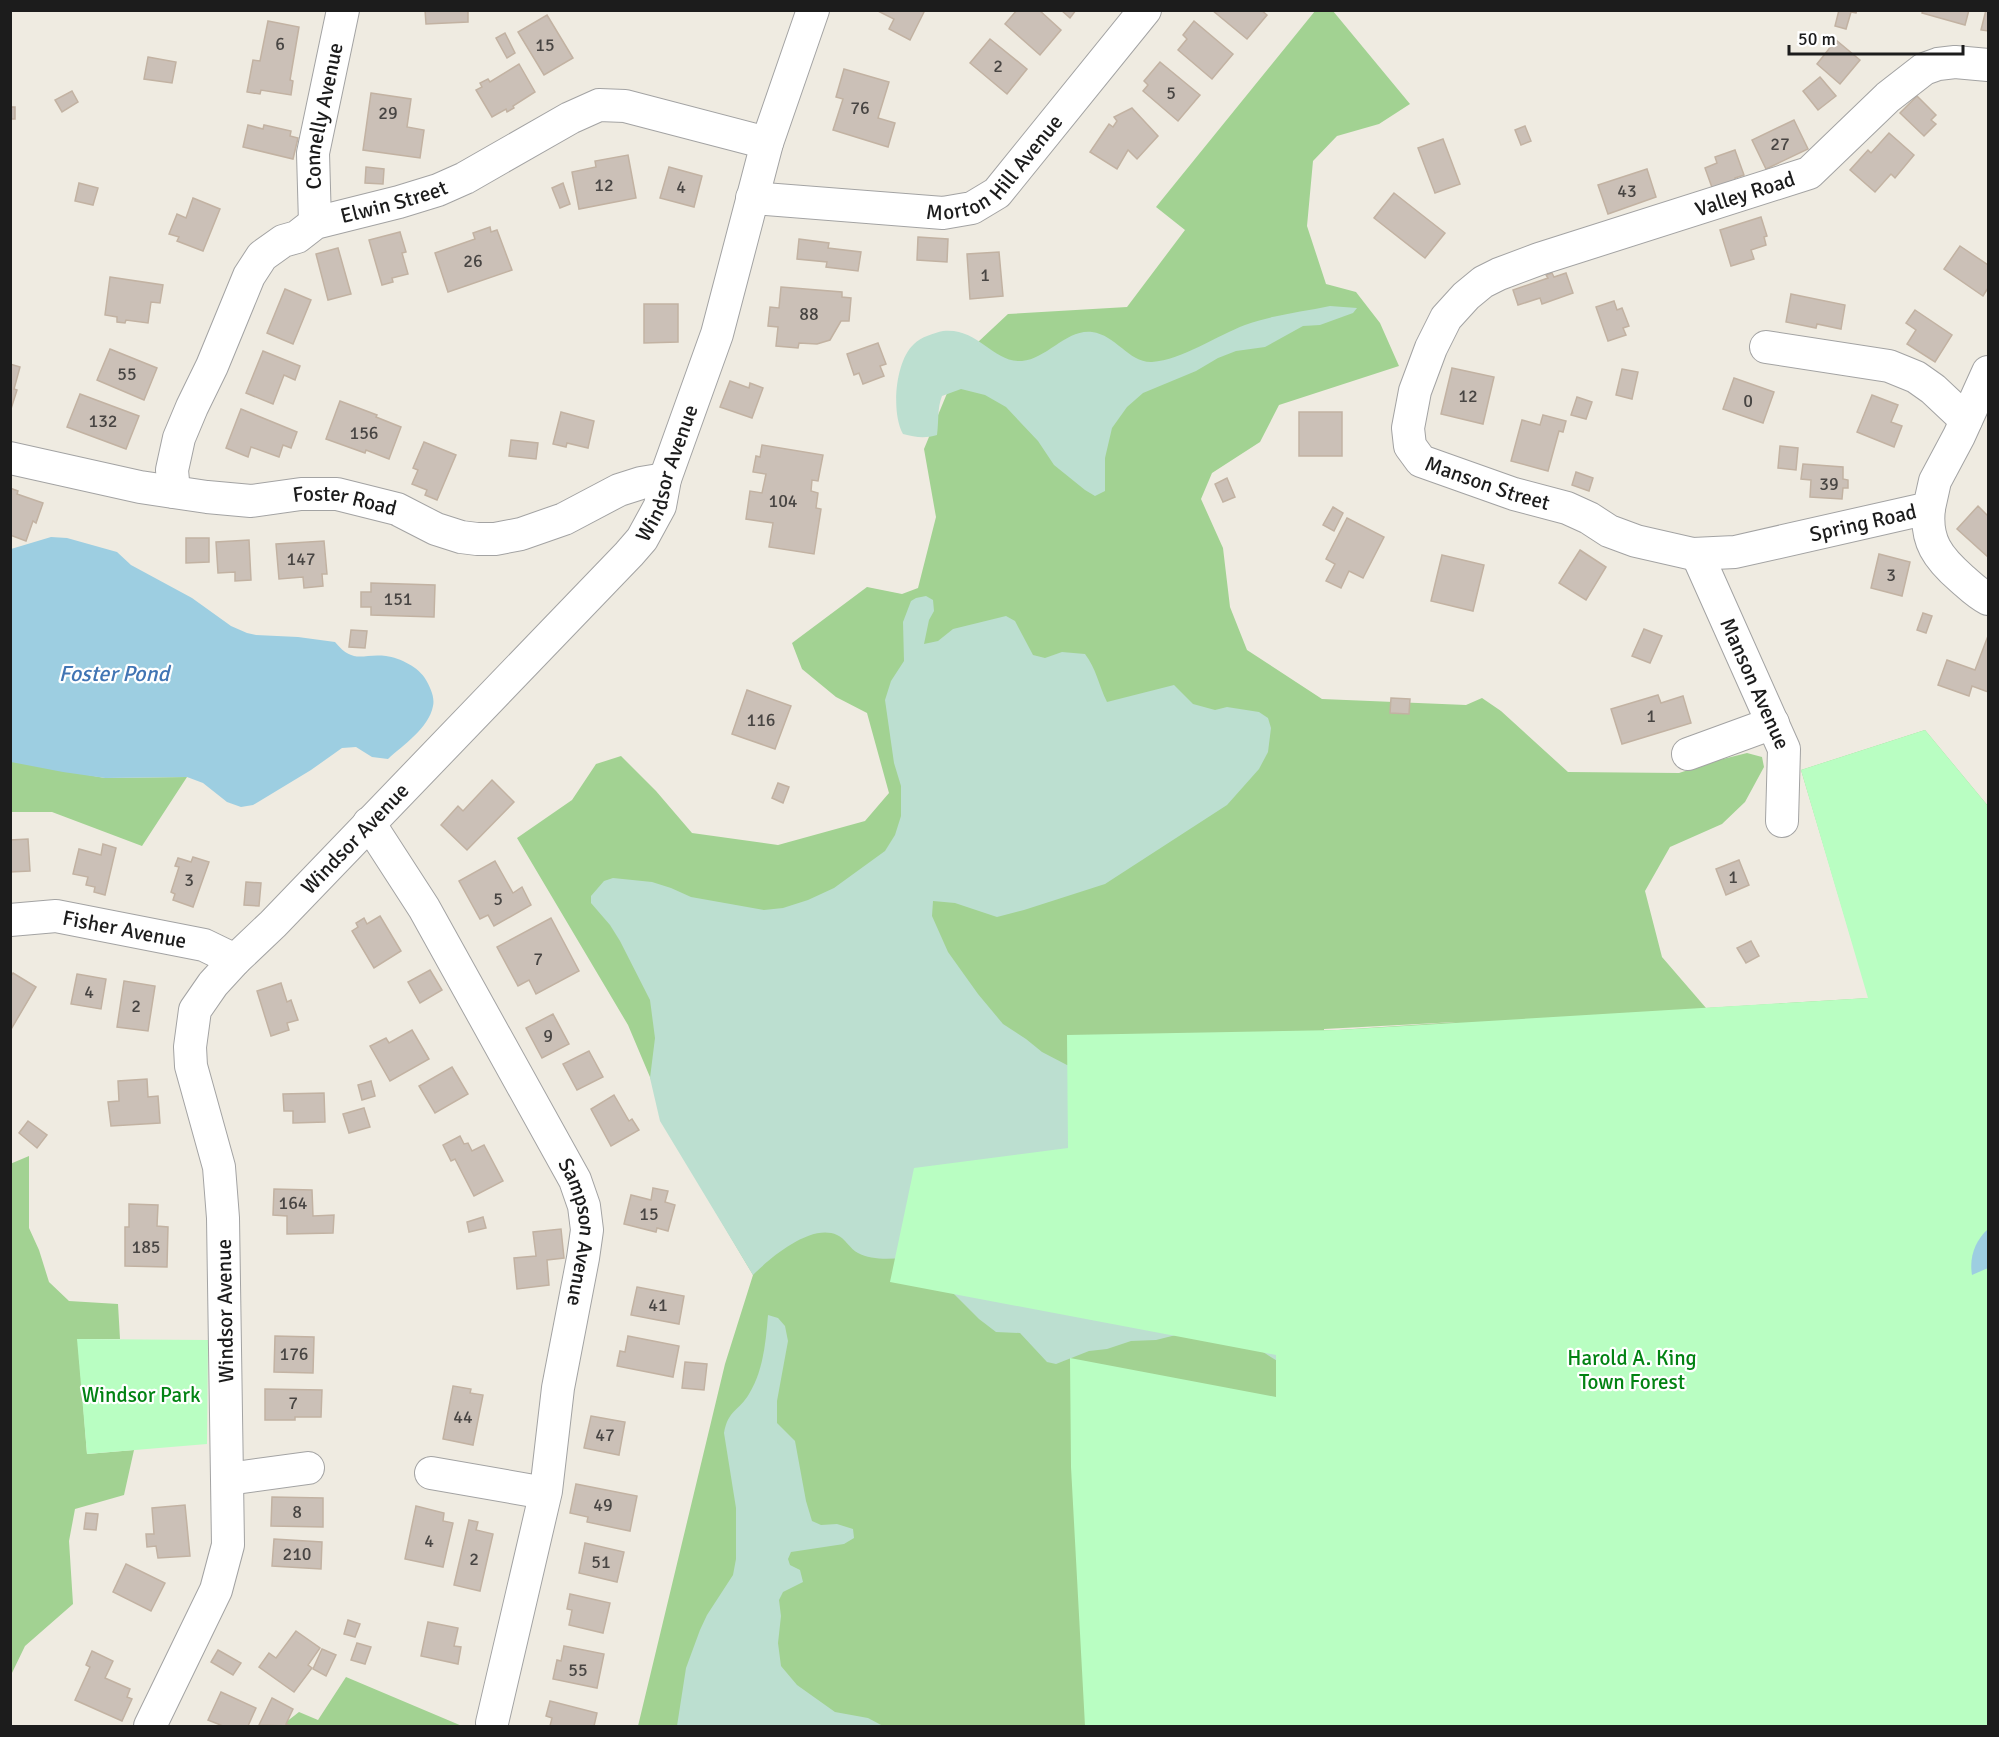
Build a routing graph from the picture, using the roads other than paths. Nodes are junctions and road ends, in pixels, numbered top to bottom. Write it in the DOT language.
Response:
graph roads {
  1 [pos="343,10"];
  2 [pos="813,10"];
  3 [pos="1145,10"];
  4 [pos="1989,65"];
  5 [pos="767,143"];
  6 [pos="752,198"];
  7 [pos="315,223"];
  8 [pos="1539,259"];
  9 [pos="1766,347"];
  10 [pos="1989,372"];
  11 [pos="1966,420"];
  12 [pos="10,458"];
  13 [pos="665,479"];
  14 [pos="174,492"];
  15 [pos="1929,508"];
  16 [pos="1773,543"];
  17 [pos="1697,554"];
  18 [pos="1989,599"];
  19 [pos="1773,723"];
  20 [pos="1688,754"];
  21 [pos="1782,821"];
  22 [pos="369,823"];
  23 [pos="10,920"];
  24 [pos="235,960"];
  25 [pos="308,1468"];
  26 [pos="431,1473"];
  27 [pos="228,1479"];
  28 [pos="545,1493"];
  29 [pos="492,1723"];
  30 [pos="150,1726"];
  1 -- 7 [label="street, Connelly Avenue"];
  2 -- 5 [label="street, Windsor Avenue"];
  3 -- 6 [label="street, Morton Hill Avenue"];
  4 -- 8 [label="street, Valley Road"];
  5 -- 6 [label="street, Windsor Avenue"];
  5 -- 7 [label="street, Elwin Street"];
  6 -- 13 [label="street, Windsor Avenue"];
  7 -- 14 [label="street, Elwin Street"];
  8 -- 17 [label="street, Manson Street"];
  9 -- 11 [label="street"];
  10 -- 11 [label="street, Spring Road"];
  11 -- 15 [label="street, Spring Road"];
  12 -- 14 [label="street, Foster Road"];
  13 -- 14 [label="street, Foster Road"];
  13 -- 22 [label="street, Windsor Avenue"];
  15 -- 16 [label="street, Spring Road"];
  15 -- 18 [label="street"];
  16 -- 17 [label="street, Manson Street"];
  17 -- 19 [label="street, Manson Avenue"];
  19 -- 20 [label="street"];
  19 -- 21 [label="street, Manson Avenue"];
  22 -- 24 [label="street, Windsor Avenue"];
  22 -- 28 [label="street, Sampson Avenue"];
  23 -- 24 [label="street, Fisher Avenue"];
  24 -- 27 [label="street, Windsor Avenue"];
  25 -- 27 [label="street"];
  26 -- 28 [label="street"];
  27 -- 30 [label="street, Windsor Avenue"];
  28 -- 29 [label="street, Sampson Avenue"];
}
